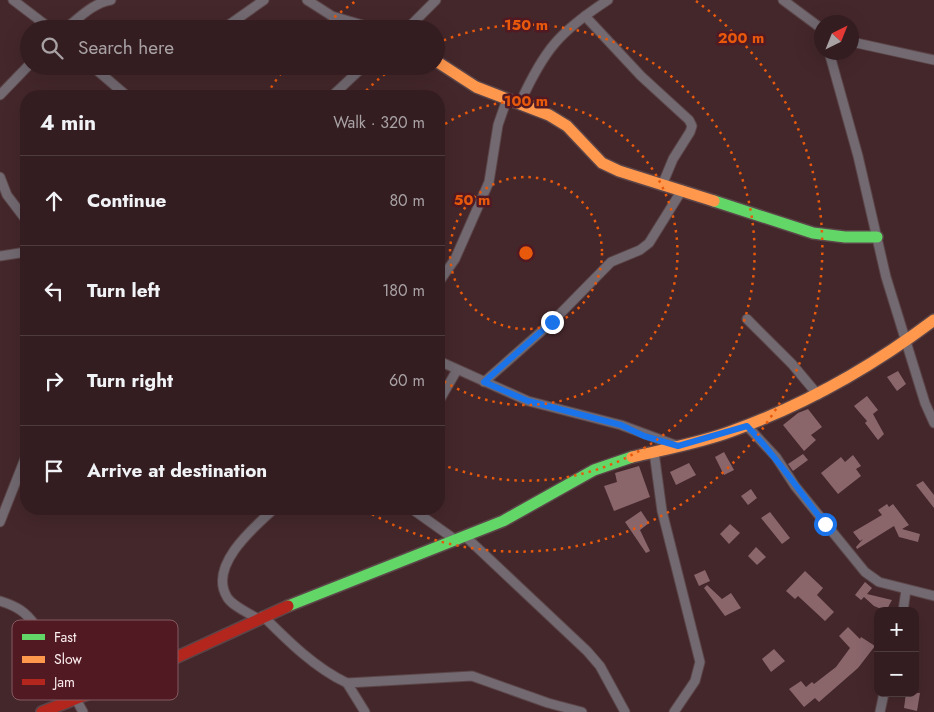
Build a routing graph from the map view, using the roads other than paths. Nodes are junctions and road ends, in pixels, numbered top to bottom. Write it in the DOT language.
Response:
graph roads {
  1 [pos="12,0"];
  2 [pos="111,0"];
  3 [pos="264,0"];
  4 [pos="307,0"];
  5 [pos="436,0"];
  6 [pos="608,0"];
  7 [pos="784,0"];
  8 [pos="585,16"];
  9 [pos="39,20"];
  10 [pos="76,20"];
  11 [pos="236,20"];
  12 [pos="346,20"];
  13 [pos="416,20"];
  14 [pos="814,23"];
  15 [pos="859,44"];
  16 [pos="831,60"];
  17 [pos="934,60"];
  18 [pos="445,67"];
  19 [pos="20,74"];
  20 [pos="102,75"];
  21 [pos="354,75"];
  22 [pos="120,90"];
  23 [pos="338,90"];
  24 [pos="0,95"];
  25 [pos="507,99"];
  26 [pos="520,103"];
  27 [pos="0,178"];
  28 [pos="663,183"];
  29 [pos="682,190"];
  30 [pos="20,212"];
  31 [pos="877,237"];
  32 [pos="20,253"];
  33 [pos="0,256"];
  34 [pos="445,273"];
  35 [pos="747,319"];
  36 [pos="934,320"];
  37 [pos="906,341"];
  38 [pos="445,363"];
  39 [pos="458,370"];
  40 [pos="484,382"];
  41 [pos="445,391"];
  42 [pos="818,395"];
  43 [pos="934,423"];
  44 [pos="747,426"];
  45 [pos="678,446"];
  46 [pos="654,452"];
  47 [pos="20,471"];
  48 [pos="0,492"];
  49 [pos="9,498"];
  50 [pos="268,515"];
  51 [pos="421,515"];
  52 [pos="0,522"];
  53 [pos="442,529"];
  54 [pos="462,539"];
  55 [pos="442,547"];
  56 [pos="906,590"];
  57 [pos="934,596"];
  58 [pos="0,601"];
  59 [pos="903,607"];
  60 [pos="261,617"];
  61 [pos="31,620"];
  62 [pos="178,656"];
  63 [pos="348,683"];
  64 [pos="883,697"];
  65 [pos="69,700"];
  66 [pos="75,700"];
  67 [pos="42,712"];
  68 [pos="83,712"];
  69 [pos="365,712"];
  70 [pos="582,712"];
  71 [pos="625,712"];
  72 [pos="674,712"];
  73 [pos="879,712"];
  1 -- 9 [label="street"];
  2 -- 10 [label="street"];
  3 -- 11 [label="street"];
  4 -- 12 [label="street"];
  5 -- 13 [label="street"];
  6 -- 8 [label="street"];
  7 -- 14 [label="street"];
  8 -- 26 [label="street"];
  8 -- 28 [label="street"];
  15 -- 17 [label="street"];
  16 -- 31 [label="street"];
  18 -- 25 [label="street"];
  19 -- 24 [label="street"];
  20 -- 22 [label="street"];
  21 -- 23 [label="street"];
  25 -- 26 [label="street"];
  25 -- 34 [label="street"];
  26 -- 28 [label="street"];
  27 -- 30 [label="street"];
  28 -- 29 [label="street"];
  29 -- 31 [label="street"];
  29 -- 40 [label="street"];
  31 -- 37 [label="street"];
  32 -- 33 [label="street"];
  35 -- 42 [label="street"];
  36 -- 37 [label="street"];
  37 -- 42 [label="street"];
  37 -- 43 [label="street"];
  38 -- 39 [label="street"];
  39 -- 40 [label="street"];
  39 -- 41 [label="street"];
  40 -- 45 [label="street"];
  42 -- 44 [label="street"];
  44 -- 45 [label="street"];
  44 -- 56 [label="street"];
  45 -- 46 [label="street"];
  46 -- 54 [label="street"];
  46 -- 72 [label="street"];
  47 -- 49 [label="street"];
  48 -- 49 [label="street"];
  49 -- 52 [label="street"];
  50 -- 60 [label="street"];
  51 -- 53 [label="street"];
  53 -- 54 [label="street"];
  53 -- 55 [label="street"];
  54 -- 55 [label="street"];
  54 -- 71 [label="street"];
  55 -- 60 [label="street"];
  56 -- 57 [label="street"];
  56 -- 59 [label="street"];
  58 -- 61 [label="street"];
  60 -- 62 [label="street"];
  60 -- 63 [label="street"];
  63 -- 69 [label="street"];
  63 -- 70 [label="street"];
  64 -- 73 [label="street"];
  65 -- 67 [label="street"];
  66 -- 68 [label="street"];
}
